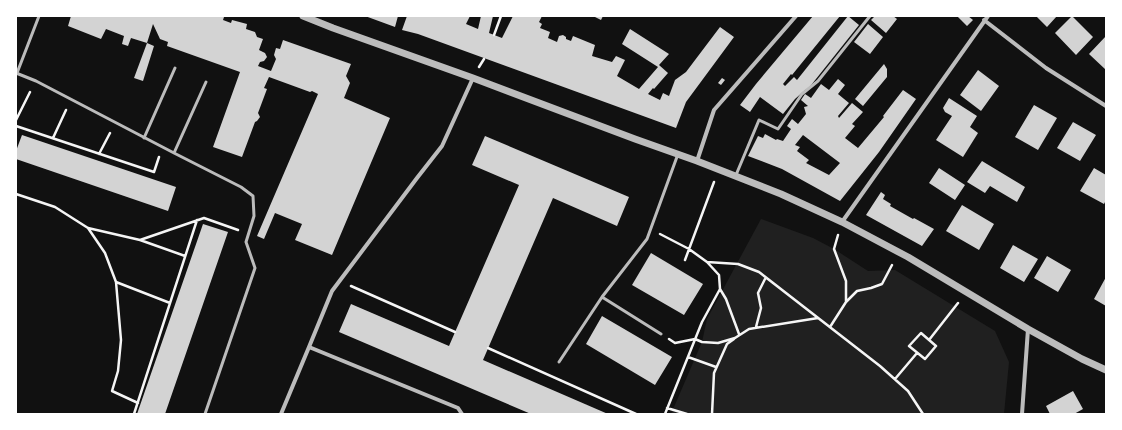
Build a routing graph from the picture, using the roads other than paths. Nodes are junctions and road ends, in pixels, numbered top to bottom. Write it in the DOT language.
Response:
graph roads {
  1 [pos="39,16"];
  2 [pos="303,16"];
  3 [pos="796,16"];
  4 [pos="870,16"];
  5 [pos="988,16"];
  6 [pos="984,20"];
  7 [pos="175,68"];
  8 [pos="16,73"];
  9 [pos="473,78"];
  10 [pos="206,82"];
  11 [pos="1106,106"];
  12 [pos="144,138"];
  13 [pos="174,153"];
  14 [pos="678,154"];
  15 [pos="697,161"];
  16 [pos="735,176"];
  17 [pos="842,222"];
  18 [pos="602,297"];
  19 [pos="1028,329"];
  20 [pos="660,334"];
  21 [pos="310,348"];
  22 [pos="559,362"];
  23 [pos="1106,370"];
  24 [pos="206,414"];
  25 [pos="281,414"];
  26 [pos="462,414"];
  27 [pos="1022,414"];
  1 -- 8 [label="lane"];
  2 -- 9 [label="street"];
  3 -- 15 [label="street"];
  4 -- 16 [label="lane"];
  5 -- 6 [label="street"];
  6 -- 11 [label="street"];
  6 -- 17 [label="street"];
  7 -- 12 [label="lane"];
  8 -- 12 [label="lane"];
  9 -- 14 [label="street"];
  9 -- 21 [label="street"];
  10 -- 13 [label="lane"];
  12 -- 13 [label="lane"];
  13 -- 24 [label="lane"];
  14 -- 15 [label="street"];
  14 -- 18 [label="lane"];
  15 -- 16 [label="street"];
  16 -- 17 [label="street"];
  17 -- 19 [label="street"];
  18 -- 20 [label="lane"];
  18 -- 22 [label="lane"];
  19 -- 23 [label="street"];
  19 -- 27 [label="street"];
  21 -- 25 [label="street"];
  21 -- 26 [label="street"];
}
